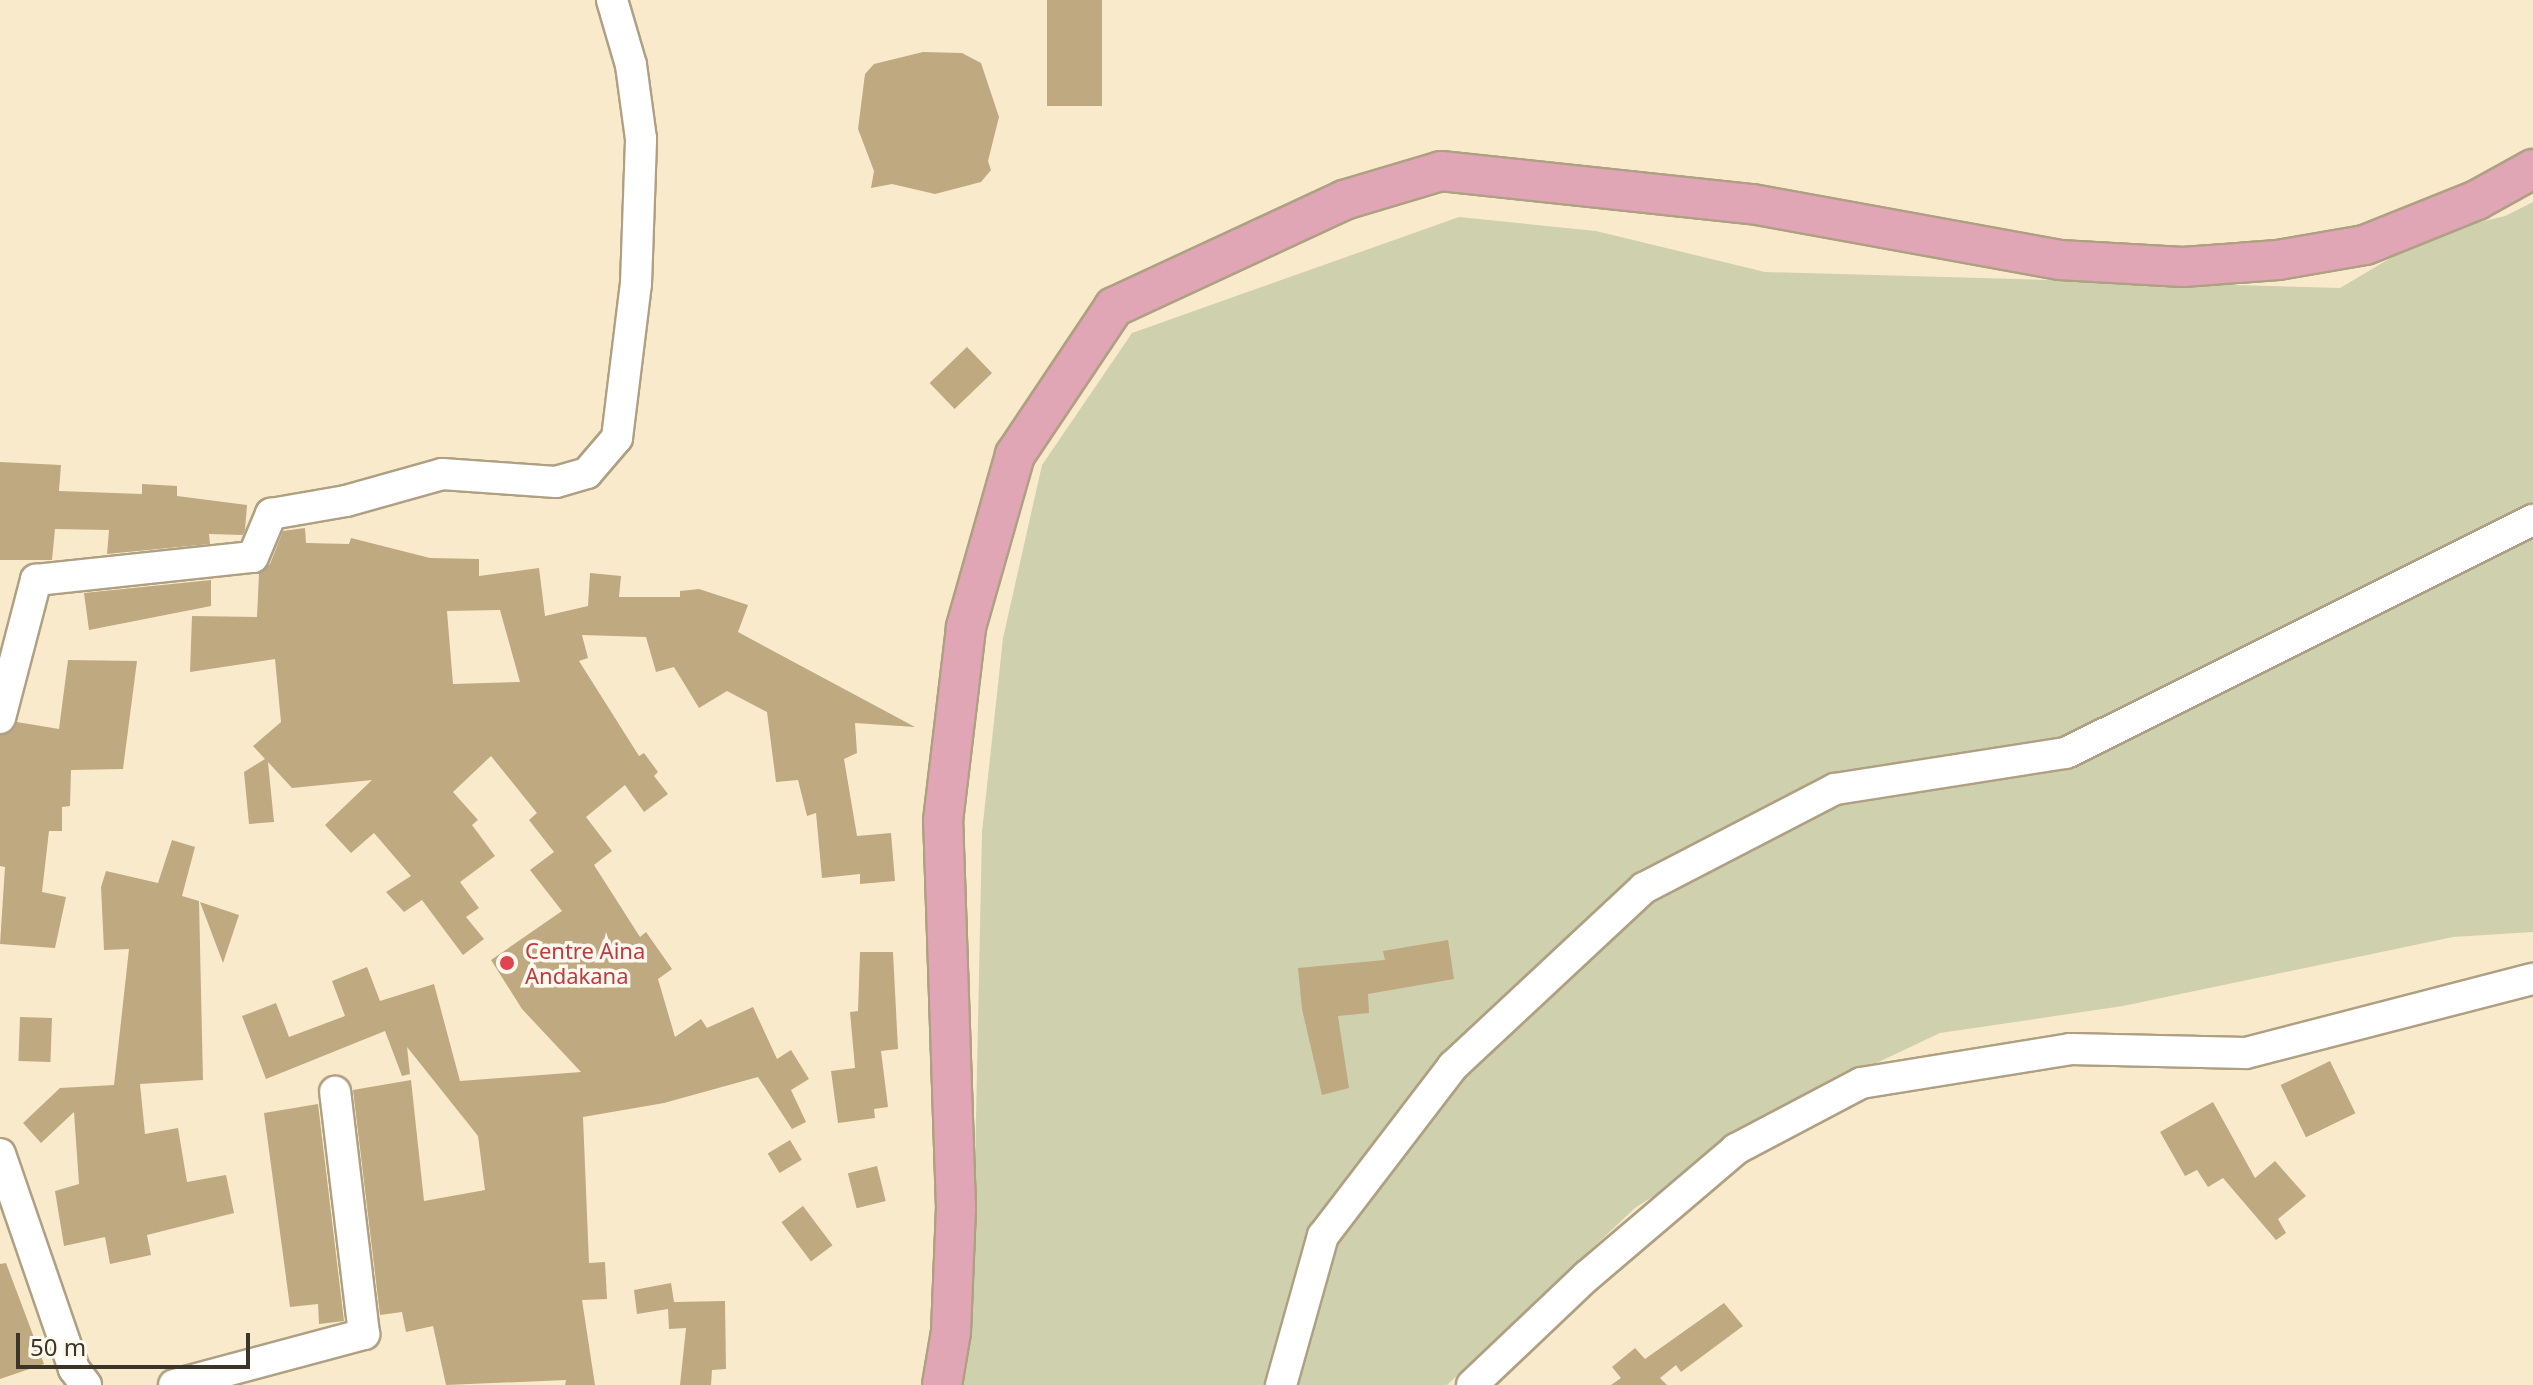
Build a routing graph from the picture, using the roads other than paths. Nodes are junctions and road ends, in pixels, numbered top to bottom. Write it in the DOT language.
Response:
graph roads {
  1 [pos="612,0"];
  2 [pos="2533,169"];
  3 [pos="2533,520"];
  4 [pos="0,718"];
  5 [pos="2533,979"];
  6 [pos="335,1092"];
  7 [pos="0,1154"];
  8 [pos="86,1385"];
  9 [pos="174,1385"];
  10 [pos="942,1385"];
  11 [pos="1281,1385"];
  12 [pos="1472,1385"];
  1 -- 4 [label="street"];
  2 -- 10 [label="main road"];
  3 -- 11 [label="street"];
  5 -- 12 [label="street"];
  6 -- 9 [label="street"];
  7 -- 8 [label="street"];
}
